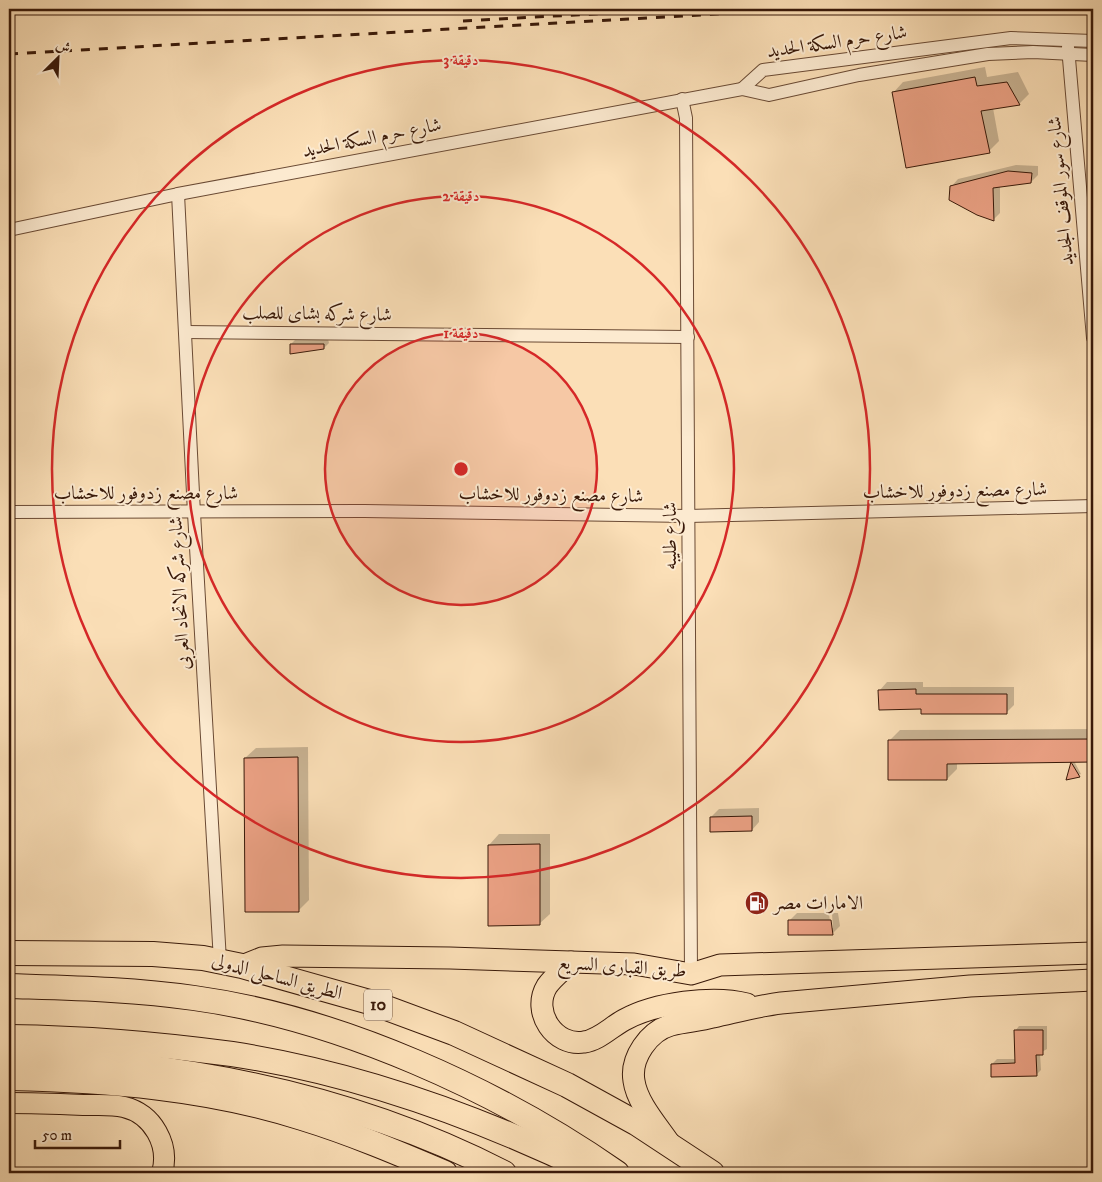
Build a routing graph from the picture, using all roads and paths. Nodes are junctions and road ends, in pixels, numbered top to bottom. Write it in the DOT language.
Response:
graph roads {
  1 [pos="1067,40"];
  2 [pos="1093,41"];
  3 [pos="1068,53"];
  4 [pos="1093,55"];
  5 [pos="742,88"];
  6 [pos="682,99"];
  7 [pos="178,194"];
  8 [pos="9,230"];
  9 [pos="186,332"];
  10 [pos="688,337"];
  11 [pos="1093,338"];
  12 [pos="1093,506"];
  13 [pos="9,512"];
  14 [pos="194,513"];
  15 [pos="688,516"];
  16 [pos="9,953"];
  17 [pos="1093,953"];
  18 [pos="571,962"];
  19 [pos="231,963"];
  20 [pos="691,974"];
  21 [pos="1093,980"];
  22 [pos="9,986"];
  23 [pos="754,1006"];
  24 [pos="16,1038"];
  25 [pos="9,1057"];
  26 [pos="9,1078"];
  27 [pos="9,1103"];
  28 [pos="670,1144"];
  29 [pos="162,1173"];
  30 [pos="444,1173"];
  31 [pos="504,1173"];
  32 [pos="594,1173"];
  33 [pos="617,1173"];
  34 [pos="712,1173"];
  1 -- 2 [label="street, شارع حرم السكة الحديد"];
  1 -- 3 [label="street, شارع سور الموقف الجديد"];
  1 -- 5 [label="street, شارع حرم السكة الحديد"];
  3 -- 4 [label="street, شارع حرم السكة الحديد"];
  3 -- 5 [label="street, شارع حرم السكة الحديد"];
  3 -- 11 [label="street, شارع سور الموقف الجديد"];
  5 -- 6 [label="street, شارع حرم السكة الحديد"];
  6 -- 7 [label="street, شارع حرم السكة الحديد"];
  6 -- 10 [label="street, شارع طليبه"];
  7 -- 8 [label="street, شارع حرم السكة الحديد"];
  7 -- 9 [label="street, شارع شركه الاتحاد العربى"];
  9 -- 10 [label="street, شارع شركه بشاى للصلب"];
  9 -- 14 [label="street, شارع شركه الاتحاد العربى"];
  10 -- 15 [label="street, شارع طليبه"];
  12 -- 15 [label="street, شارع مصنع زدوفور للاخشاب"];
  13 -- 14 [label="street, شارع مصنع زدوفور للاخشاب"];
  14 -- 15 [label="street, شارع مصنع زدوفور للاخشاب"];
  14 -- 19 [label="street, شارع شركه الاتحاد العربى"];
  15 -- 20 [label="street, شارع طليبه"];
  16 -- 19 [label="highway, الطريق الساحلى الدولى / 10"];
  17 -- 20 [label="highway, طريق القبارى السريع"];
  18 -- 19 [label="highway, طريق القبارى السريع"];
  18 -- 20 [label="highway, طريق القبارى السريع"];
  18 -- 23 [label="highway"];
  19 -- 28 [label="highway, الطريق الساحلى الدولى / 10"];
  21 -- 23 [label="highway"];
  22 -- 33 [label="highway, الطريق الساحلى الدولى / 10"];
  23 -- 28 [label="highway"];
  24 -- 32 [label="highway"];
  25 -- 31 [label="highway"];
  26 -- 30 [label="highway"];
  27 -- 29 [label="main road"];
  28 -- 34 [label="highway, الطريق الساحلى الدولى / 10"];
}
